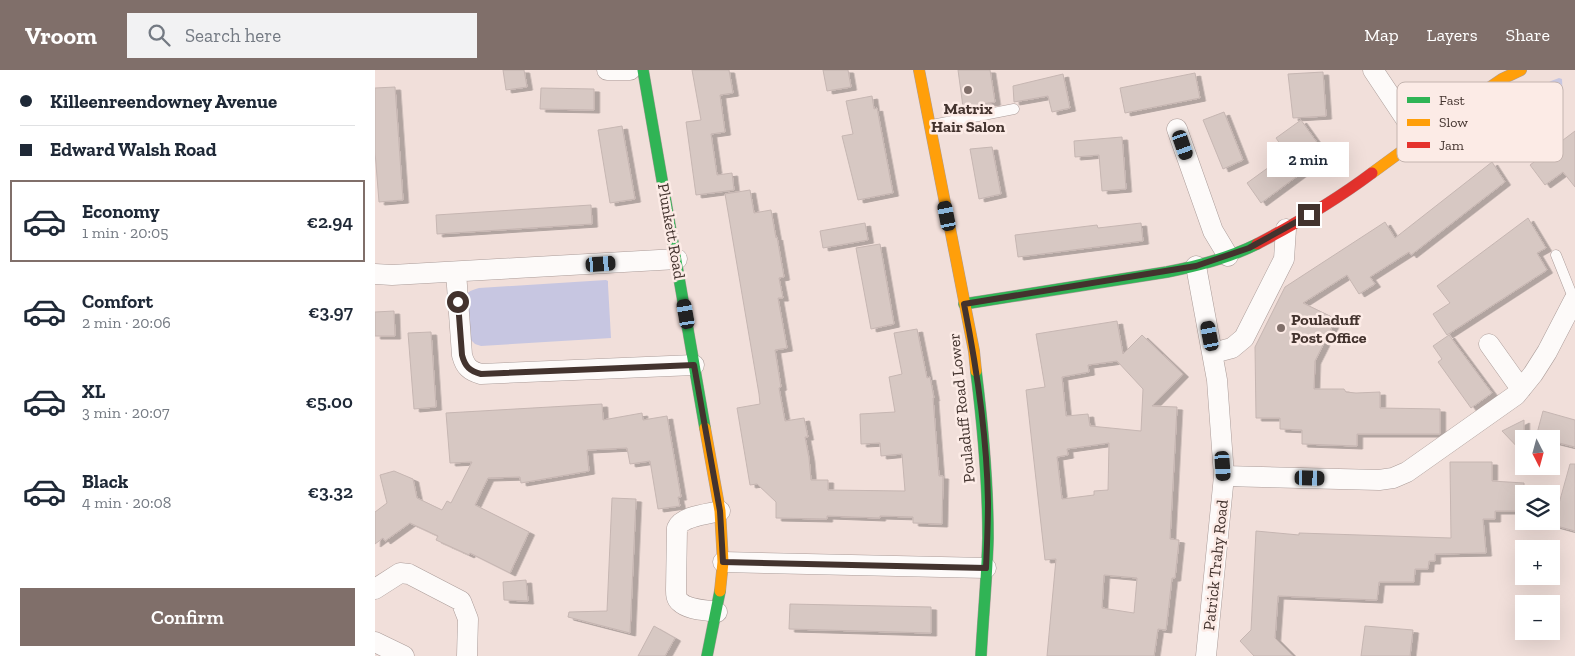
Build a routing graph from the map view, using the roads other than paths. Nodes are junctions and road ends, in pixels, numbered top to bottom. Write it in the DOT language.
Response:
graph roads {
  1 [pos="607,70"];
  2 [pos="630,70"];
  3 [pos="643,70"];
  4 [pos="919,70"];
  5 [pos="1373,70"];
  6 [pos="1521,70"];
  7 [pos="1498,82"];
  8 [pos="1397,106"];
  9 [pos="1014,109"];
  10 [pos="929,126"];
  11 [pos="1177,129"];
  12 [pos="1397,155"];
  13 [pos="1286,229"];
  14 [pos="1228,256"];
  15 [pos="1556,256"];
  16 [pos="677,259"];
  17 [pos="1196,266"];
  18 [pos="456,272"];
  19 [pos="375,274"];
  20 [pos="1574,300"];
  21 [pos="964,304"];
  22 [pos="1489,344"];
  23 [pos="1213,353"];
  24 [pos="694,365"];
  25 [pos="1521,389"];
  26 [pos="1224,476"];
  27 [pos="720,511"];
  28 [pos="723,562"];
  29 [pos="986,568"];
  30 [pos="375,589"];
  31 [pos="717,612"];
  32 [pos="375,642"];
  33 [pos="404,656"];
  34 [pos="467,656"];
  35 [pos="707,656"];
  36 [pos="981,656"];
  37 [pos="1206,656"];
  1 -- 2 [label="street"];
  3 -- 16 [label="street, Plunkett Road"];
  4 -- 10 [label="street, Pouladuff Road Lower"];
  5 -- 8 [label="street"];
  6 -- 7 [label="street"];
  9 -- 10 [label="lane"];
  10 -- 21 [label="street, Pouladuff Road Lower"];
  11 -- 14 [label="street"];
  12 -- 13 [label="street"];
  13 -- 14 [label="street"];
  13 -- 23 [label="street"];
  14 -- 17 [label="street"];
  15 -- 20 [label="lane"];
  16 -- 18 [label="street"];
  16 -- 24 [label="street, Plunkett Road"];
  17 -- 21 [label="street"];
  17 -- 23 [label="street, Patrick Trahy Road"];
  18 -- 19 [label="street"];
  18 -- 24 [label="street"];
  20 -- 25 [label="street"];
  21 -- 29 [label="street, Pouladuff Road Lower"];
  22 -- 25 [label="street"];
  23 -- 26 [label="street, Patrick Trahy Road"];
  24 -- 27 [label="street, Plunkett Road"];
  25 -- 26 [label="street"];
  26 -- 37 [label="street, Patrick Trahy Road"];
  27 -- 28 [label="street, Plunkett Road"];
  27 -- 31 [label="street"];
  28 -- 29 [label="street"];
  28 -- 31 [label="street, Plunkett Road"];
  29 -- 36 [label="street, Pouladuff Road Lower"];
  30 -- 34 [label="street"];
  31 -- 35 [label="street, Plunkett Road"];
  32 -- 33 [label="street"];
}
